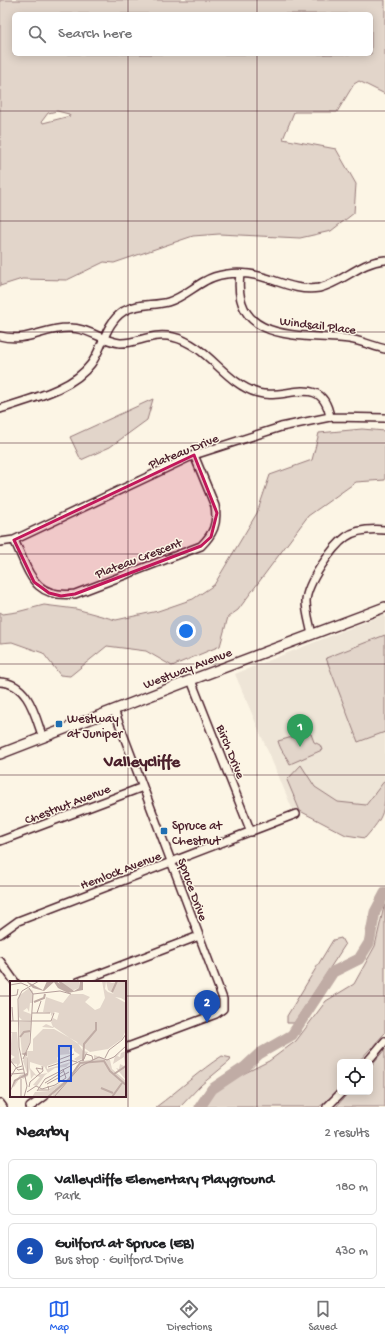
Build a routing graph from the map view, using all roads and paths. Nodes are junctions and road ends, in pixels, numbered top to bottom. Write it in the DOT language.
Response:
graph roads {
  1 [pos="385,260"];
  2 [pos="240,274"];
  3 [pos="0,336"];
  4 [pos="104,337"];
  5 [pos="385,349"];
  6 [pos="0,409"];
  7 [pos="330,417"];
  8 [pos="385,418"];
  9 [pos="194,455"];
  10 [pos="385,530"];
  11 [pos="14,540"];
  12 [pos="0,542"];
  13 [pos="385,607"];
  14 [pos="312,635"];
  15 [pos="191,680"];
  16 [pos="0,682"];
  17 [pos="114,710"];
  18 [pos="43,738"];
  19 [pos="0,754"];
  20 [pos="143,787"];
  21 [pos="296,814"];
  22 [pos="251,832"];
  23 [pos="0,841"];
  24 [pos="172,863"];
  25 [pos="0,934"];
  26 [pos="199,936"];
  27 [pos="0,961"];
  28 [pos="14,981"];
  29 [pos="81,981"];
  30 [pos="385,1041"];
  31 [pos="126,1048"];
  32 [pos="370,1059"];
  33 [pos="339,1095"];
  34 [pos="44,1097"];
  35 [pos="0,1103"];
  36 [pos="3,1107"];
  37 [pos="30,1107"];
  38 [pos="327,1107"];
  1 -- 2 [label="street"];
  2 -- 4 [label="street"];
  2 -- 5 [label="street, Windsail Place"];
  3 -- 4 [label="street"];
  4 -- 6 [label="street"];
  4 -- 7 [label="street"];
  7 -- 8 [label="street, Plateau Drive"];
  7 -- 9 [label="street, Plateau Drive"];
  9 -- 11 [label="street, Plateau Drive"];
  9 -- 11 [label="street, Plateau Crescent"];
  10 -- 14 [label="street"];
  11 -- 12 [label="street, Plateau Drive"];
  13 -- 14 [label="street, Westway Avenue"];
  14 -- 15 [label="street, Westway Avenue"];
  15 -- 17 [label="street, Westway Avenue"];
  15 -- 22 [label="street, Birch Drive"];
  16 -- 18 [label="street"];
  17 -- 18 [label="street, Westway Avenue"];
  17 -- 20 [label="street, Spruce Drive"];
  18 -- 19 [label="street, Westway Avenue"];
  20 -- 23 [label="street, Chestnut Avenue"];
  20 -- 24 [label="street, Spruce Drive"];
  21 -- 22 [label="street, Hemlock Avenue"];
  22 -- 24 [label="street, Hemlock Avenue"];
  24 -- 25 [label="street, Hemlock Avenue"];
  24 -- 26 [label="street, Spruce Drive"];
  26 -- 29 [label="street"];
  26 -- 31 [label="street, Spruce Drive"];
  27 -- 28 [label="street"];
  30 -- 32 [label="street"];
  33 -- 38 [label="street"];
  34 -- 37 [label="street"];
  35 -- 36 [label="street"];
}
